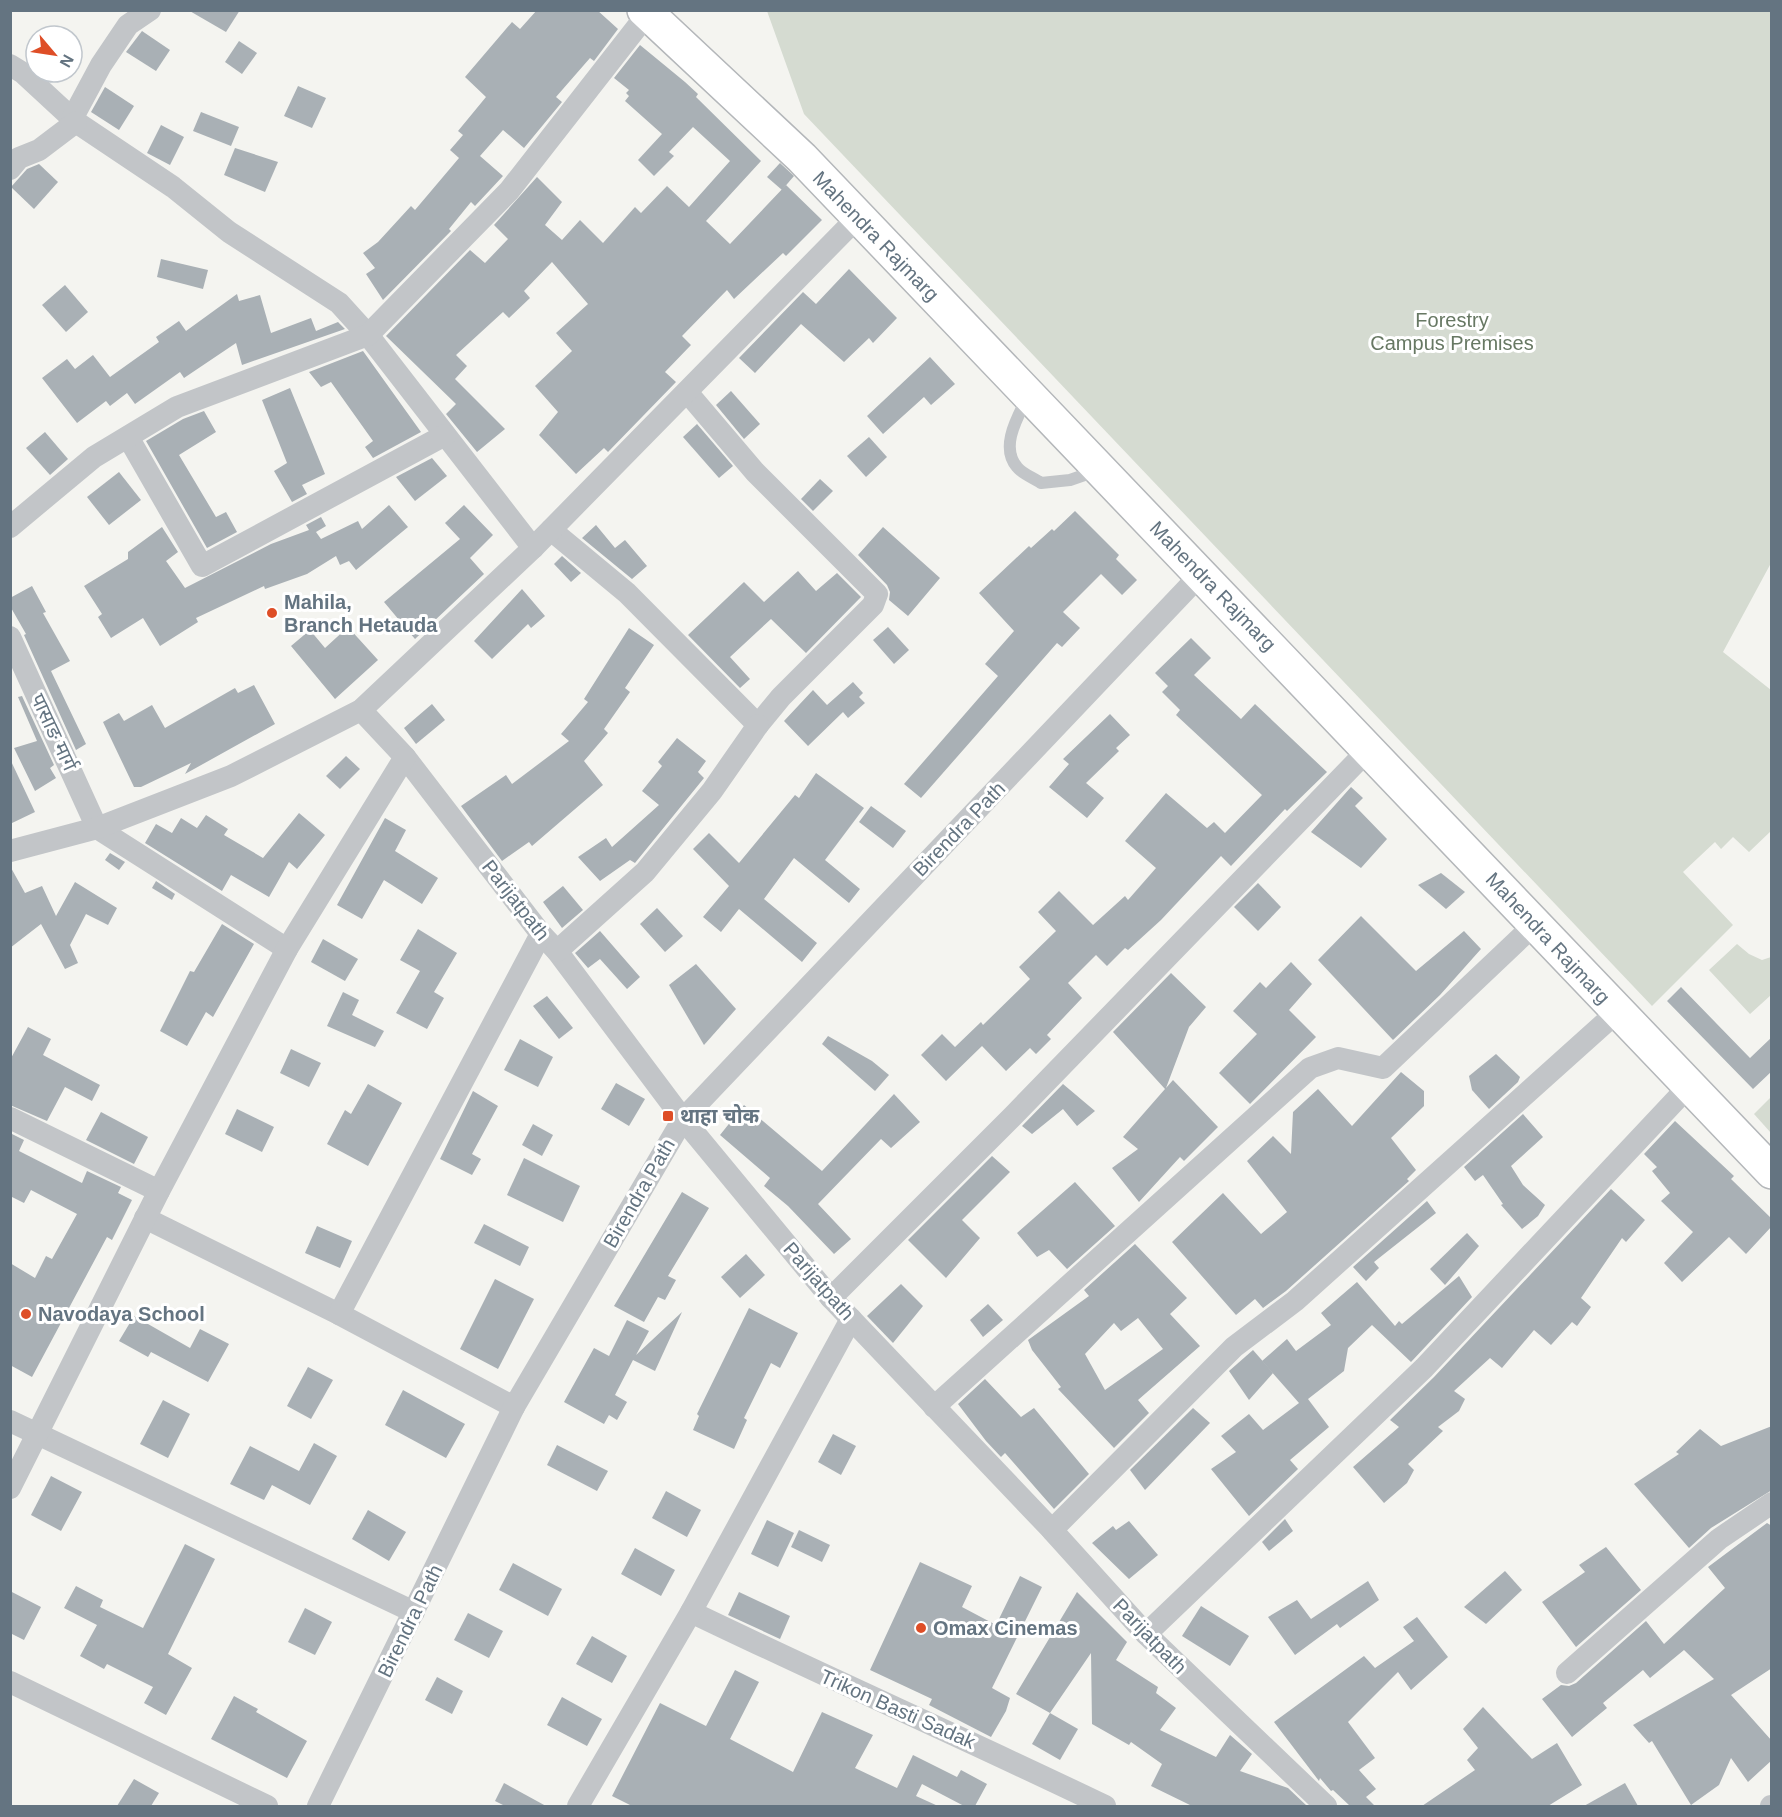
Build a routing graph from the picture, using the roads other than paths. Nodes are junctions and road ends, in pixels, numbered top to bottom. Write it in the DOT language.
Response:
graph roads {
  1 [pos="150,10"];
  2 [pos="646,12"];
  3 [pos="10,65"];
  4 [pos="74,121"];
  5 [pos="10,169"];
  6 [pos="858,217"];
  7 [pos="368,335"];
  8 [pos="687,392"];
  9 [pos="1028,394"];
  10 [pos="445,435"];
  11 [pos="128,437"];
  12 [pos="1100,469"];
  13 [pos="10,527"];
  14 [pos="550,531"];
  15 [pos="533,548"];
  16 [pos="1201,574"];
  17 [pos="10,637"];
  18 [pos="362,710"];
  19 [pos="758,725"];
  20 [pos="1369,749"];
  21 [pos="405,757"];
  22 [pos="97,828"];
  23 [pos="10,851"];
  24 [pos="1534,925"];
  25 [pos="541,934"];
  26 [pos="287,948"];
  27 [pos="557,951"];
  28 [pos="1617,1012"];
  29 [pos="1688,1087"];
  30 [pos="10,1118"];
  31 [pos="683,1119"];
  32 [pos="1772,1172"];
  33 [pos="159,1191"];
  34 [pos="145,1218"];
  35 [pos="831,1298"];
  36 [pos="339,1314"];
  37 [pos="851,1319"];
  38 [pos="514,1407"];
  39 [pos="934,1407"];
  40 [pos="10,1421"];
  41 [pos="38,1434"];
  42 [pos="10,1488"];
  43 [pos="1772,1503"];
  44 [pos="1052,1530"];
  45 [pos="414,1612"];
  46 [pos="691,1612"];
  47 [pos="1146,1634"];
  48 [pos="1567,1673"];
  49 [pos="10,1682"];
  50 [pos="267,1806"];
  51 [pos="318,1806"];
  52 [pos="578,1806"];
  53 [pos="1105,1806"];
  54 [pos="1326,1806"];
  1 -- 4 [label="street"];
  2 -- 6 [label="highway, Mahendra Rajmarg"];
  2 -- 7 [label="street"];
  3 -- 4 [label="street"];
  4 -- 5 [label="street"];
  4 -- 7 [label="street"];
  6 -- 8 [label="street"];
  6 -- 9 [label="highway, Mahendra Rajmarg"];
  7 -- 10 [label="street"];
  7 -- 11 [label="street"];
  8 -- 14 [label="street"];
  8 -- 19 [label="street"];
  9 -- 12 [label="highway, Mahendra Rajmarg"];
  9 -- 12 [label="lane"];
  10 -- 11 [label="street"];
  10 -- 15 [label="street"];
  11 -- 13 [label="street"];
  12 -- 16 [label="highway, Mahendra Rajmarg"];
  14 -- 15 [label="street"];
  14 -- 19 [label="street"];
  15 -- 18 [label="street"];
  16 -- 20 [label="highway, Mahendra Rajmarg"];
  16 -- 31 [label="street, Birendra Path"];
  17 -- 22 [label="street, पासाङ मार्ग"];
  18 -- 21 [label="street, Parijatpath"];
  18 -- 22 [label="street"];
  19 -- 27 [label="street"];
  20 -- 24 [label="highway, Mahendra Rajmarg"];
  20 -- 35 [label="street"];
  21 -- 25 [label="street, Parijatpath"];
  21 -- 26 [label="street"];
  22 -- 23 [label="street"];
  22 -- 26 [label="street"];
  24 -- 28 [label="highway, Mahendra Rajmarg"];
  24 -- 39 [label="street"];
  25 -- 27 [label="street, Parijatpath"];
  25 -- 36 [label="street"];
  26 -- 33 [label="street"];
  27 -- 31 [label="street, Parijatpath"];
  28 -- 29 [label="highway, Mahendra Rajmarg"];
  28 -- 44 [label="street"];
  29 -- 32 [label="highway, Mahendra Rajmarg"];
  29 -- 47 [label="street"];
  30 -- 33 [label="street"];
  31 -- 35 [label="street, Parijatpath"];
  31 -- 38 [label="street, Birendra Path"];
  33 -- 34 [label="street"];
  34 -- 36 [label="street"];
  34 -- 41 [label="street"];
  35 -- 37 [label="street, Parijatpath"];
  36 -- 38 [label="street"];
  37 -- 39 [label="street, Parijatpath"];
  37 -- 46 [label="street"];
  38 -- 45 [label="street, Birendra Path"];
  39 -- 44 [label="street, Parijatpath"];
  40 -- 41 [label="street"];
  41 -- 42 [label="street"];
  41 -- 45 [label="street"];
  43 -- 48 [label="street"];
  44 -- 47 [label="street, Parijatpath"];
  45 -- 51 [label="street, Birendra Path"];
  46 -- 52 [label="street"];
  46 -- 53 [label="street, Trikon Basti Sadak"];
  47 -- 54 [label="street, Parijatpath"];
  49 -- 50 [label="street"];
}
